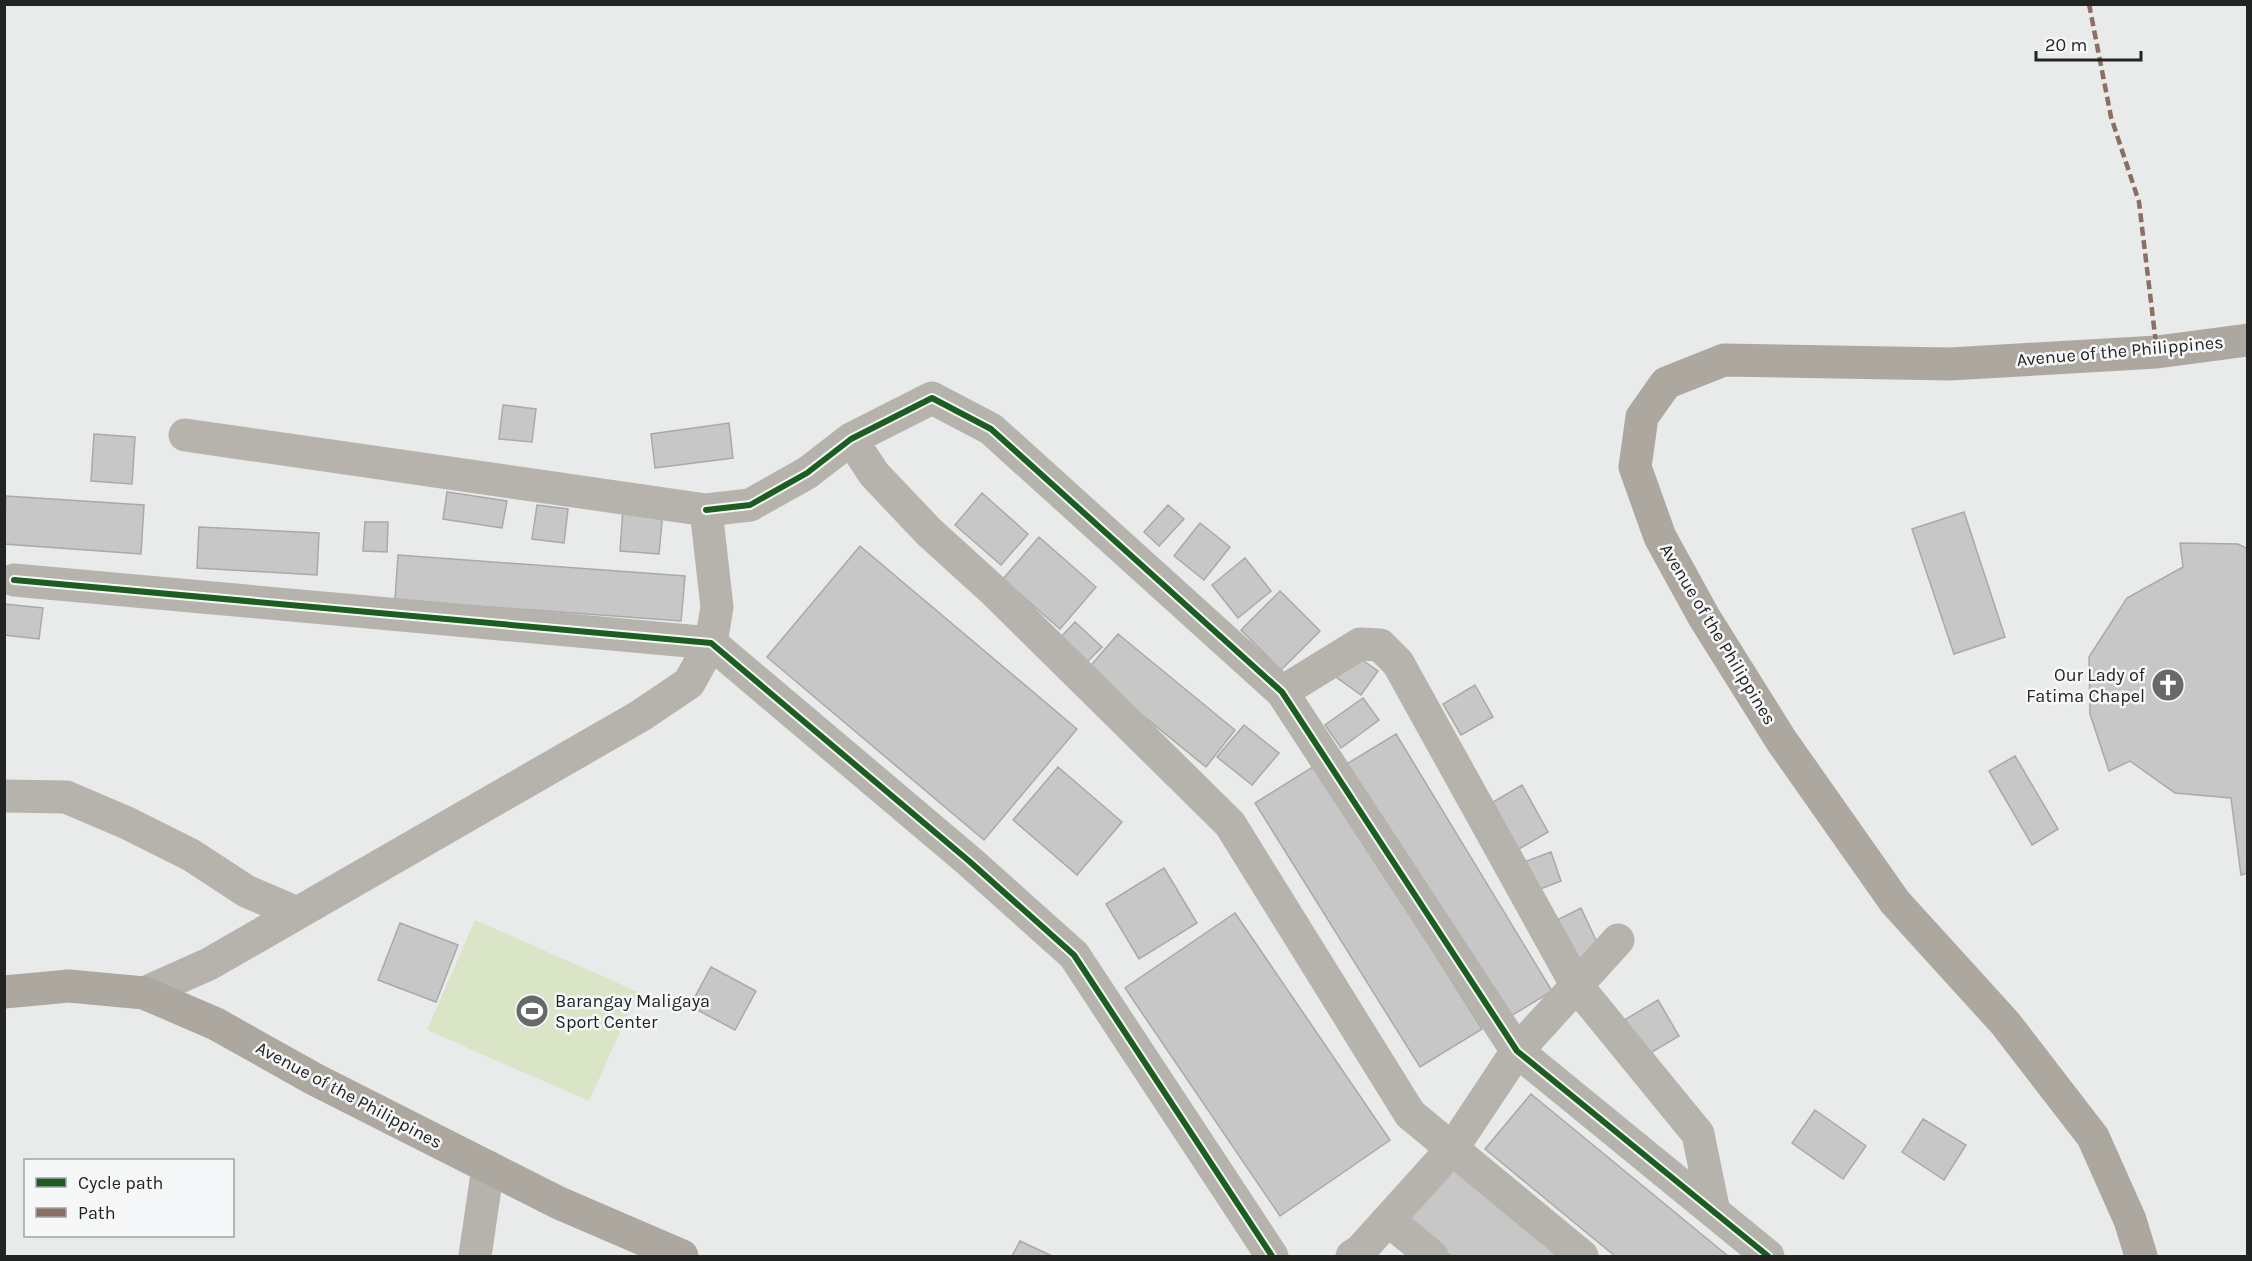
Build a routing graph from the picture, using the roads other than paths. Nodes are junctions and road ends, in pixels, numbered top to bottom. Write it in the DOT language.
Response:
graph roads {
  1 [pos="2247,340"];
  2 [pos="185,435"];
  3 [pos="851,439"];
  4 [pos="706,510"];
  5 [pos="14,580"];
  6 [pos="711,642"];
  7 [pos="1282,692"];
  8 [pos="4,796"];
  9 [pos="297,913"];
  10 [pos="1618,940"];
  11 [pos="1577,986"];
  12 [pos="4,992"];
  13 [pos="144,993"];
  14 [pos="1517,1051"];
  15 [pos="1452,1149"];
  16 [pos="488,1167"];
  17 [pos="1714,1212"];
  18 [pos="1388,1220"];
  19 [pos="475,1257"];
  20 [pos="682,1257"];
  21 [pos="1272,1257"];
  22 [pos="1352,1257"];
  23 [pos="1432,1257"];
  24 [pos="1582,1257"];
  25 [pos="1768,1257"];
  26 [pos="2141,1257"];
  1 -- 26 [label="main road, Avenue of the Philippines"];
  2 -- 4 [label="street"];
  3 -- 4 [label="street"];
  3 -- 7 [label="street"];
  3 -- 15 [label="street"];
  4 -- 6 [label="street"];
  5 -- 6 [label="street"];
  6 -- 9 [label="street"];
  6 -- 21 [label="street"];
  7 -- 11 [label="street"];
  7 -- 14 [label="street"];
  8 -- 9 [label="street"];
  9 -- 13 [label="street"];
  10 -- 11 [label="street"];
  11 -- 14 [label="street"];
  11 -- 17 [label="street"];
  12 -- 13 [label="main road, Avenue of the Philippines"];
  13 -- 16 [label="main road, Avenue of the Philippines"];
  14 -- 15 [label="street"];
  14 -- 17 [label="street"];
  15 -- 18 [label="street"];
  15 -- 24 [label="street"];
  16 -- 19 [label="street"];
  16 -- 20 [label="main road, Avenue of the Philippines"];
  17 -- 25 [label="street"];
  18 -- 22 [label="street"];
  18 -- 23 [label="street"];
}
